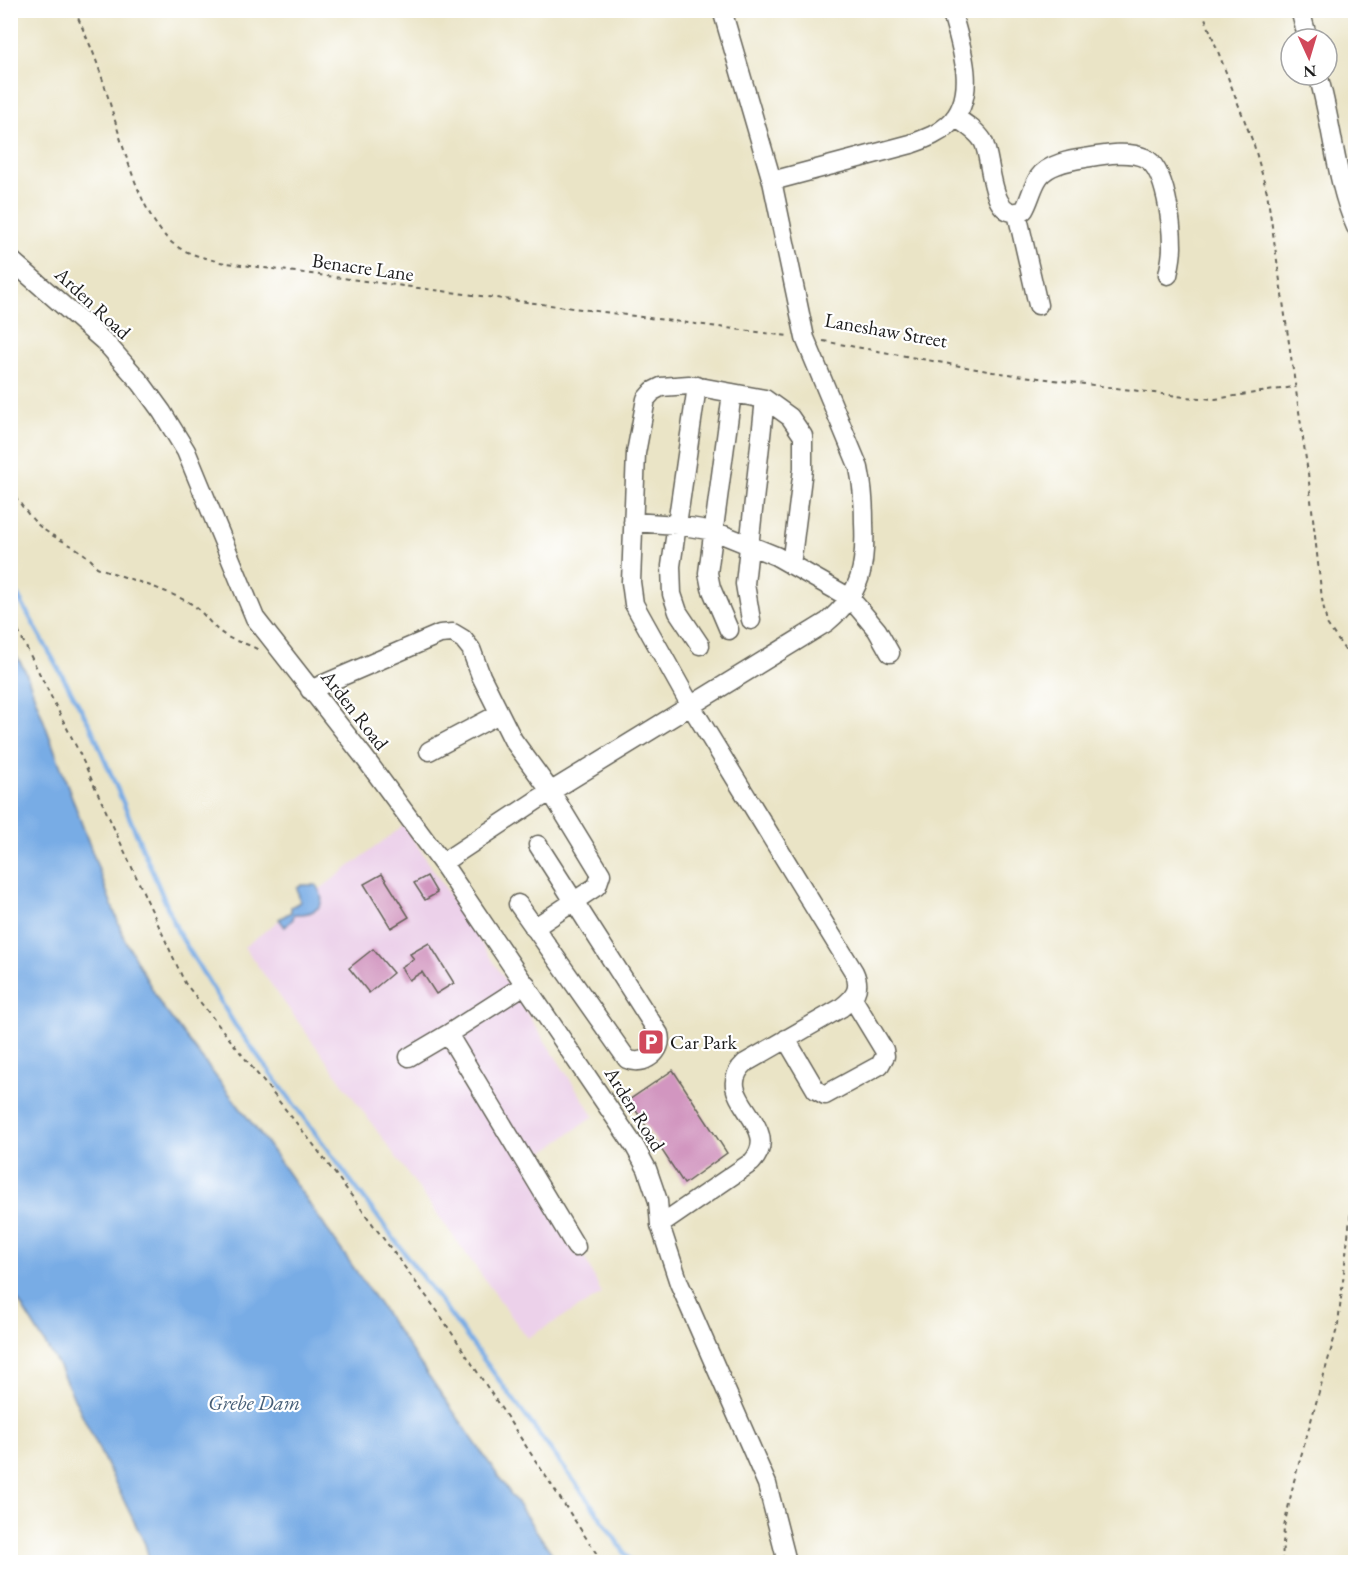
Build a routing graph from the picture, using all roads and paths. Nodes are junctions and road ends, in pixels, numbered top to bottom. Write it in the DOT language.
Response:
graph roads {
  1 [pos="75,10"];
  2 [pos="722,10"];
  3 [pos="951,10"];
  4 [pos="1202,10"];
  5 [pos="1304,12"];
  6 [pos="1306,27"];
  7 [pos="1322,87"];
  8 [pos="955,117"];
  9 [pos="772,181"];
  10 [pos="1017,213"];
  11 [pos="1356,227"];
  12 [pos="10,259"];
  13 [pos="1168,275"];
  14 [pos="1038,305"];
  15 [pos="805,338"];
  16 [pos="697,386"];
  17 [pos="1294,387"];
  18 [pos="732,393"];
  19 [pos="765,399"];
  20 [pos="10,489"];
  21 [pos="633,522"];
  22 [pos="677,525"];
  23 [pos="714,531"];
  24 [pos="748,544"];
  25 [pos="791,565"];
  26 [pos="850,598"];
  27 [pos="10,615"];
  28 [pos="751,620"];
  29 [pos="729,630"];
  30 [pos="700,645"];
  31 [pos="890,653"];
  32 [pos="268,657"];
  33 [pos="1356,673"];
  34 [pos="310,690"];
  35 [pos="691,706"];
  36 [pos="499,714"];
  37 [pos="429,751"];
  38 [pos="550,792"];
  39 [pos="538,845"];
  40 [pos="442,863"];
  41 [pos="575,900"];
  42 [pos="518,904"];
  43 [pos="534,928"];
  44 [pos="526,984"];
  45 [pos="853,999"];
  46 [pos="448,1034"];
  47 [pos="786,1040"];
  48 [pos="409,1057"];
  49 [pos="1356,1165"];
  50 [pos="660,1225"];
  51 [pos="576,1246"];
  52 [pos="602,1563"];
  53 [pos="787,1563"];
  54 [pos="1282,1563"];
  1 -- 15 [label="path, Benacre Lane"];
  2 -- 9 [label="street, Laneshaw Street"];
  3 -- 8 [label="street"];
  4 -- 17 [label="path"];
  5 -- 6 [label="street"];
  7 -- 11 [label="street"];
  8 -- 9 [label="street"];
  8 -- 10 [label="street"];
  9 -- 15 [label="street, Laneshaw Street"];
  10 -- 13 [label="street"];
  10 -- 14 [label="street"];
  12 -- 34 [label="street, Arden Road"];
  15 -- 17 [label="path, Laneshaw Street"];
  15 -- 26 [label="street"];
  16 -- 18 [label="street"];
  16 -- 21 [label="street"];
  16 -- 22 [label="street"];
  17 -- 33 [label="path"];
  18 -- 19 [label="street"];
  18 -- 23 [label="street"];
  19 -- 24 [label="street"];
  19 -- 25 [label="street"];
  20 -- 32 [label="path"];
  21 -- 22 [label="street"];
  21 -- 35 [label="street"];
  22 -- 23 [label="street"];
  22 -- 30 [label="street"];
  23 -- 24 [label="street"];
  23 -- 29 [label="street"];
  24 -- 25 [label="street"];
  24 -- 28 [label="street"];
  25 -- 26 [label="street"];
  26 -- 31 [label="street"];
  26 -- 35 [label="street"];
  27 -- 52 [label="path"];
  34 -- 36 [label="street"];
  34 -- 40 [label="street, Arden Road"];
  35 -- 38 [label="street"];
  35 -- 45 [label="street"];
  36 -- 37 [label="street"];
  36 -- 38 [label="street"];
  38 -- 40 [label="street"];
  38 -- 41 [label="street"];
  39 -- 41 [label="street"];
  40 -- 44 [label="street, Arden Road"];
  41 -- 43 [label="street"];
  41 -- 43 [label="street"];
  42 -- 43 [label="street"];
  44 -- 46 [label="street"];
  44 -- 50 [label="street, Arden Road"];
  45 -- 47 [label="street"];
  45 -- 47 [label="street"];
  46 -- 48 [label="street"];
  46 -- 51 [label="street"];
  47 -- 50 [label="street"];
  49 -- 54 [label="path"];
  50 -- 53 [label="street, Arden Road"];
}
